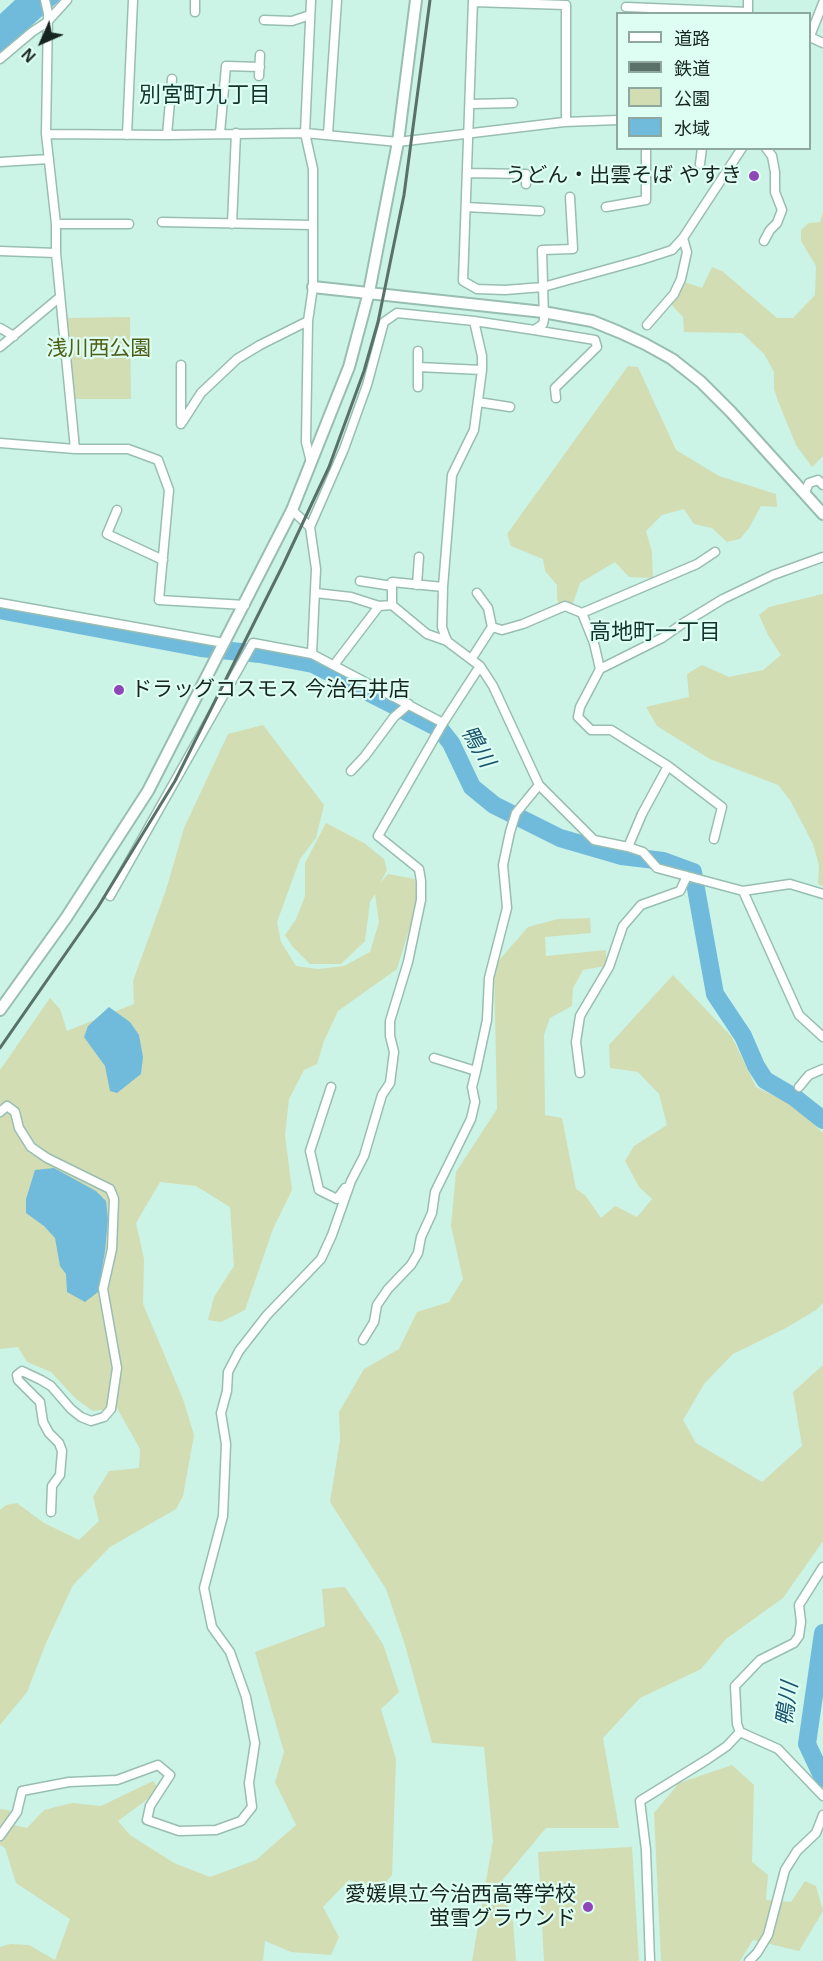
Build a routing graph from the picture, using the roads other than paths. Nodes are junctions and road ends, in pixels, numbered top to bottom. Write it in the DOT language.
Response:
graph roads {
  1 [pos="45,0"];
  2 [pos="67,0"];
  3 [pos="133,0"];
  4 [pos="195,0"];
  5 [pos="311,0"];
  6 [pos="337,0"];
  7 [pos="416,0"];
  8 [pos="473,1"];
  9 [pos="823,3"];
  10 [pos="626,7"];
  11 [pos="195,12"];
  12 [pos="728,12"];
  13 [pos="310,15"];
  14 [pos="47,18"];
  15 [pos="264,20"];
  16 [pos="811,34"];
  17 [pos="260,55"];
  18 [pos="0,59"];
  19 [pos="260,67"];
  20 [pos="259,76"];
  21 [pos="172,79"];
  22 [pos="513,103"];
  23 [pos="470,104"];
  24 [pos="616,120"];
  25 [pos="567,122"];
  26 [pos="220,133"];
  27 [pos="236,133"];
  28 [pos="305,133"];
  29 [pos="46,134"];
  30 [pos="328,134"];
  31 [pos="469,134"];
  32 [pos="127,135"];
  33 [pos="167,135"];
  34 [pos="398,142"];
  35 [pos="646,150"];
  36 [pos="702,150"];
  37 [pos="741,150"];
  38 [pos="768,150"];
  39 [pos="49,159"];
  40 [pos="0,162"];
  41 [pos="700,164"];
  42 [pos="468,173"];
  43 [pos="526,184"];
  44 [pos="570,197"];
  45 [pos="466,207"];
  46 [pos="606,207"];
  47 [pos="540,211"];
  48 [pos="162,222"];
  49 [pos="56,224"];
  50 [pos="129,224"];
  51 [pos="232,224"];
  52 [pos="313,225"];
  53 [pos="683,238"];
  54 [pos="764,241"];
  55 [pos="0,251"];
  56 [pos="56,253"];
  57 [pos="313,287"];
  58 [pos="543,287"];
  59 [pos="369,292"];
  60 [pos="60,297"];
  61 [pos="543,312"];
  62 [pos="308,321"];
  63 [pos="474,321"];
  64 [pos="647,325"];
  65 [pos="0,327"];
  66 [pos="534,330"];
  67 [pos="14,336"];
  68 [pos="0,347"];
  69 [pos="418,351"];
  70 [pos="181,365"];
  71 [pos="418,367"];
  72 [pos="482,370"];
  73 [pos="418,387"];
  74 [pos="556,398"];
  75 [pos="478,402"];
  76 [pos="510,407"];
  77 [pos="0,443"];
  78 [pos="75,449"];
  79 [pos="311,462"];
  80 [pos="823,485"];
  81 [pos="804,494"];
  82 [pos="117,510"];
  83 [pos="292,510"];
  84 [pos="823,514"];
  85 [pos="310,527"];
  86 [pos="715,552"];
  87 [pos="419,557"];
  88 [pos="823,557"];
  89 [pos="163,560"];
  90 [pos="360,581"];
  91 [pos="417,585"];
  92 [pos="392,586"];
  93 [pos="443,587"];
  94 [pos="315,593"];
  95 [pos="477,593"];
  96 [pos="0,603"];
  97 [pos="245,605"];
  98 [pos="392,605"];
  99 [pos="379,606"];
  100 [pos="582,613"];
  101 [pos="492,627"];
  102 [pos="448,642"];
  103 [pos="224,643"];
  104 [pos="312,654"];
  105 [pos="472,658"];
  106 [pos="334,665"];
  107 [pos="480,666"];
  108 [pos="600,669"];
  109 [pos="408,706"];
  110 [pos="443,723"];
  111 [pos="668,766"];
  112 [pos="351,771"];
  113 [pos="539,785"];
  114 [pos="714,839"];
  115 [pos="628,847"];
  116 [pos="687,876"];
  117 [pos="743,891"];
  118 [pos="823,894"];
  119 [pos="110,896"];
  120 [pos="0,1011"];
  121 [pos="823,1037"];
  122 [pos="434,1058"];
  123 [pos="823,1069"];
  124 [pos="476,1071"];
  125 [pos="580,1073"];
  126 [pos="331,1087"];
  127 [pos="799,1087"];
  128 [pos="0,1112"];
  129 [pos="351,1181"];
  130 [pos="363,1340"];
  131 [pos="51,1512"];
  132 [pos="823,1567"];
  133 [pos="740,1732"];
  134 [pos="823,1796"];
  135 [pos="823,1815"];
  136 [pos="0,1836"];
  137 [pos="650,1961"];
  138 [pos="748,1961"];
  1 -- 14 [label="street"];
  2 -- 14 [label="street"];
  3 -- 32 [label="street"];
  4 -- 11 [label="street"];
  5 -- 13 [label="street"];
  6 -- 30 [label="street"];
  7 -- 34 [label="street"];
  8 -- 23 [label="street"];
  8 -- 25 [label="street"];
  9 -- 16 [label="street"];
  10 -- 12 [label="street"];
  13 -- 15 [label="street"];
  13 -- 28 [label="street"];
  14 -- 18 [label="street"];
  14 -- 29 [label="street"];
  17 -- 19 [label="street"];
  19 -- 20 [label="street"];
  19 -- 26 [label="street"];
  21 -- 33 [label="street"];
  22 -- 23 [label="street"];
  23 -- 31 [label="street"];
  24 -- 25 [label="street"];
  25 -- 31 [label="street"];
  26 -- 27 [label="street"];
  26 -- 33 [label="street"];
  27 -- 28 [label="street"];
  27 -- 51 [label="street"];
  28 -- 30 [label="street"];
  28 -- 52 [label="street"];
  29 -- 32 [label="street"];
  29 -- 39 [label="street"];
  30 -- 34 [label="street"];
  31 -- 34 [label="street"];
  31 -- 42 [label="street"];
  32 -- 33 [label="street"];
  34 -- 59 [label="street"];
  35 -- 46 [label="street"];
  36 -- 41 [label="street"];
  37 -- 53 [label="street"];
  38 -- 54 [label="street"];
  39 -- 40 [label="street"];
  39 -- 49 [label="street"];
  42 -- 43 [label="street"];
  42 -- 45 [label="street"];
  44 -- 58 [label="street"];
  45 -- 47 [label="street"];
  45 -- 58 [label="street"];
  48 -- 51 [label="street"];
  49 -- 50 [label="street"];
  49 -- 56 [label="street"];
  51 -- 52 [label="street"];
  52 -- 57 [label="street"];
  53 -- 58 [label="street"];
  53 -- 64 [label="street"];
  55 -- 56 [label="street"];
  56 -- 60 [label="street"];
  57 -- 59 [label="street"];
  57 -- 62 [label="street"];
  58 -- 61 [label="street"];
  59 -- 61 [label="street"];
  59 -- 79 [label="street"];
  60 -- 67 [label="street"];
  60 -- 78 [label="street"];
  61 -- 66 [label="street"];
  61 -- 81 [label="street"];
  62 -- 70 [label="street"];
  62 -- 79 [label="street"];
  63 -- 66 [label="street"];
  63 -- 72 [label="street"];
  63 -- 85 [label="street"];
  65 -- 67 [label="street"];
  66 -- 74 [label="street"];
  67 -- 68 [label="street"];
  69 -- 71 [label="street"];
  71 -- 72 [label="street"];
  71 -- 73 [label="street"];
  72 -- 75 [label="street"];
  75 -- 76 [label="street"];
  75 -- 93 [label="street"];
  77 -- 78 [label="street"];
  78 -- 89 [label="street"];
  79 -- 83 [label="street"];
  80 -- 81 [label="street"];
  81 -- 84 [label="street"];
  82 -- 89 [label="street"];
  83 -- 85 [label="street"];
  83 -- 97 [label="street"];
  85 -- 94 [label="street"];
  86 -- 100 [label="street"];
  87 -- 91 [label="street"];
  88 -- 108 [label="street"];
  89 -- 97 [label="street"];
  90 -- 92 [label="street"];
  91 -- 92 [label="street"];
  91 -- 93 [label="street"];
  92 -- 98 [label="street"];
  93 -- 102 [label="street"];
  94 -- 99 [label="street"];
  94 -- 104 [label="street"];
  95 -- 101 [label="street"];
  96 -- 103 [label="street"];
  97 -- 103 [label="street"];
  98 -- 99 [label="street"];
  98 -- 102 [label="street"];
  99 -- 106 [label="street"];
  100 -- 101 [label="street"];
  100 -- 108 [label="street"];
  101 -- 105 [label="street"];
  102 -- 105 [label="street"];
  103 -- 120 [label="street"];
  104 -- 106 [label="street"];
  104 -- 119 [label="street"];
  105 -- 107 [label="street"];
  106 -- 109 [label="street"];
  107 -- 110 [label="street"];
  107 -- 113 [label="street"];
  108 -- 111 [label="street"];
  109 -- 110 [label="street"];
  109 -- 112 [label="street"];
  110 -- 129 [label="street"];
  111 -- 114 [label="street"];
  111 -- 115 [label="street"];
  113 -- 115 [label="street"];
  113 -- 124 [label="street"];
  115 -- 116 [label="street"];
  116 -- 117 [label="street"];
  116 -- 125 [label="street"];
  117 -- 118 [label="street"];
  117 -- 121 [label="street"];
  122 -- 124 [label="street"];
  123 -- 127 [label="street"];
  124 -- 130 [label="street"];
  126 -- 129 [label="street"];
  128 -- 131 [label="street"];
  129 -- 136 [label="street"];
  132 -- 133 [label="street"];
  133 -- 134 [label="street"];
  133 -- 137 [label="street"];
  135 -- 138 [label="street"];
}
